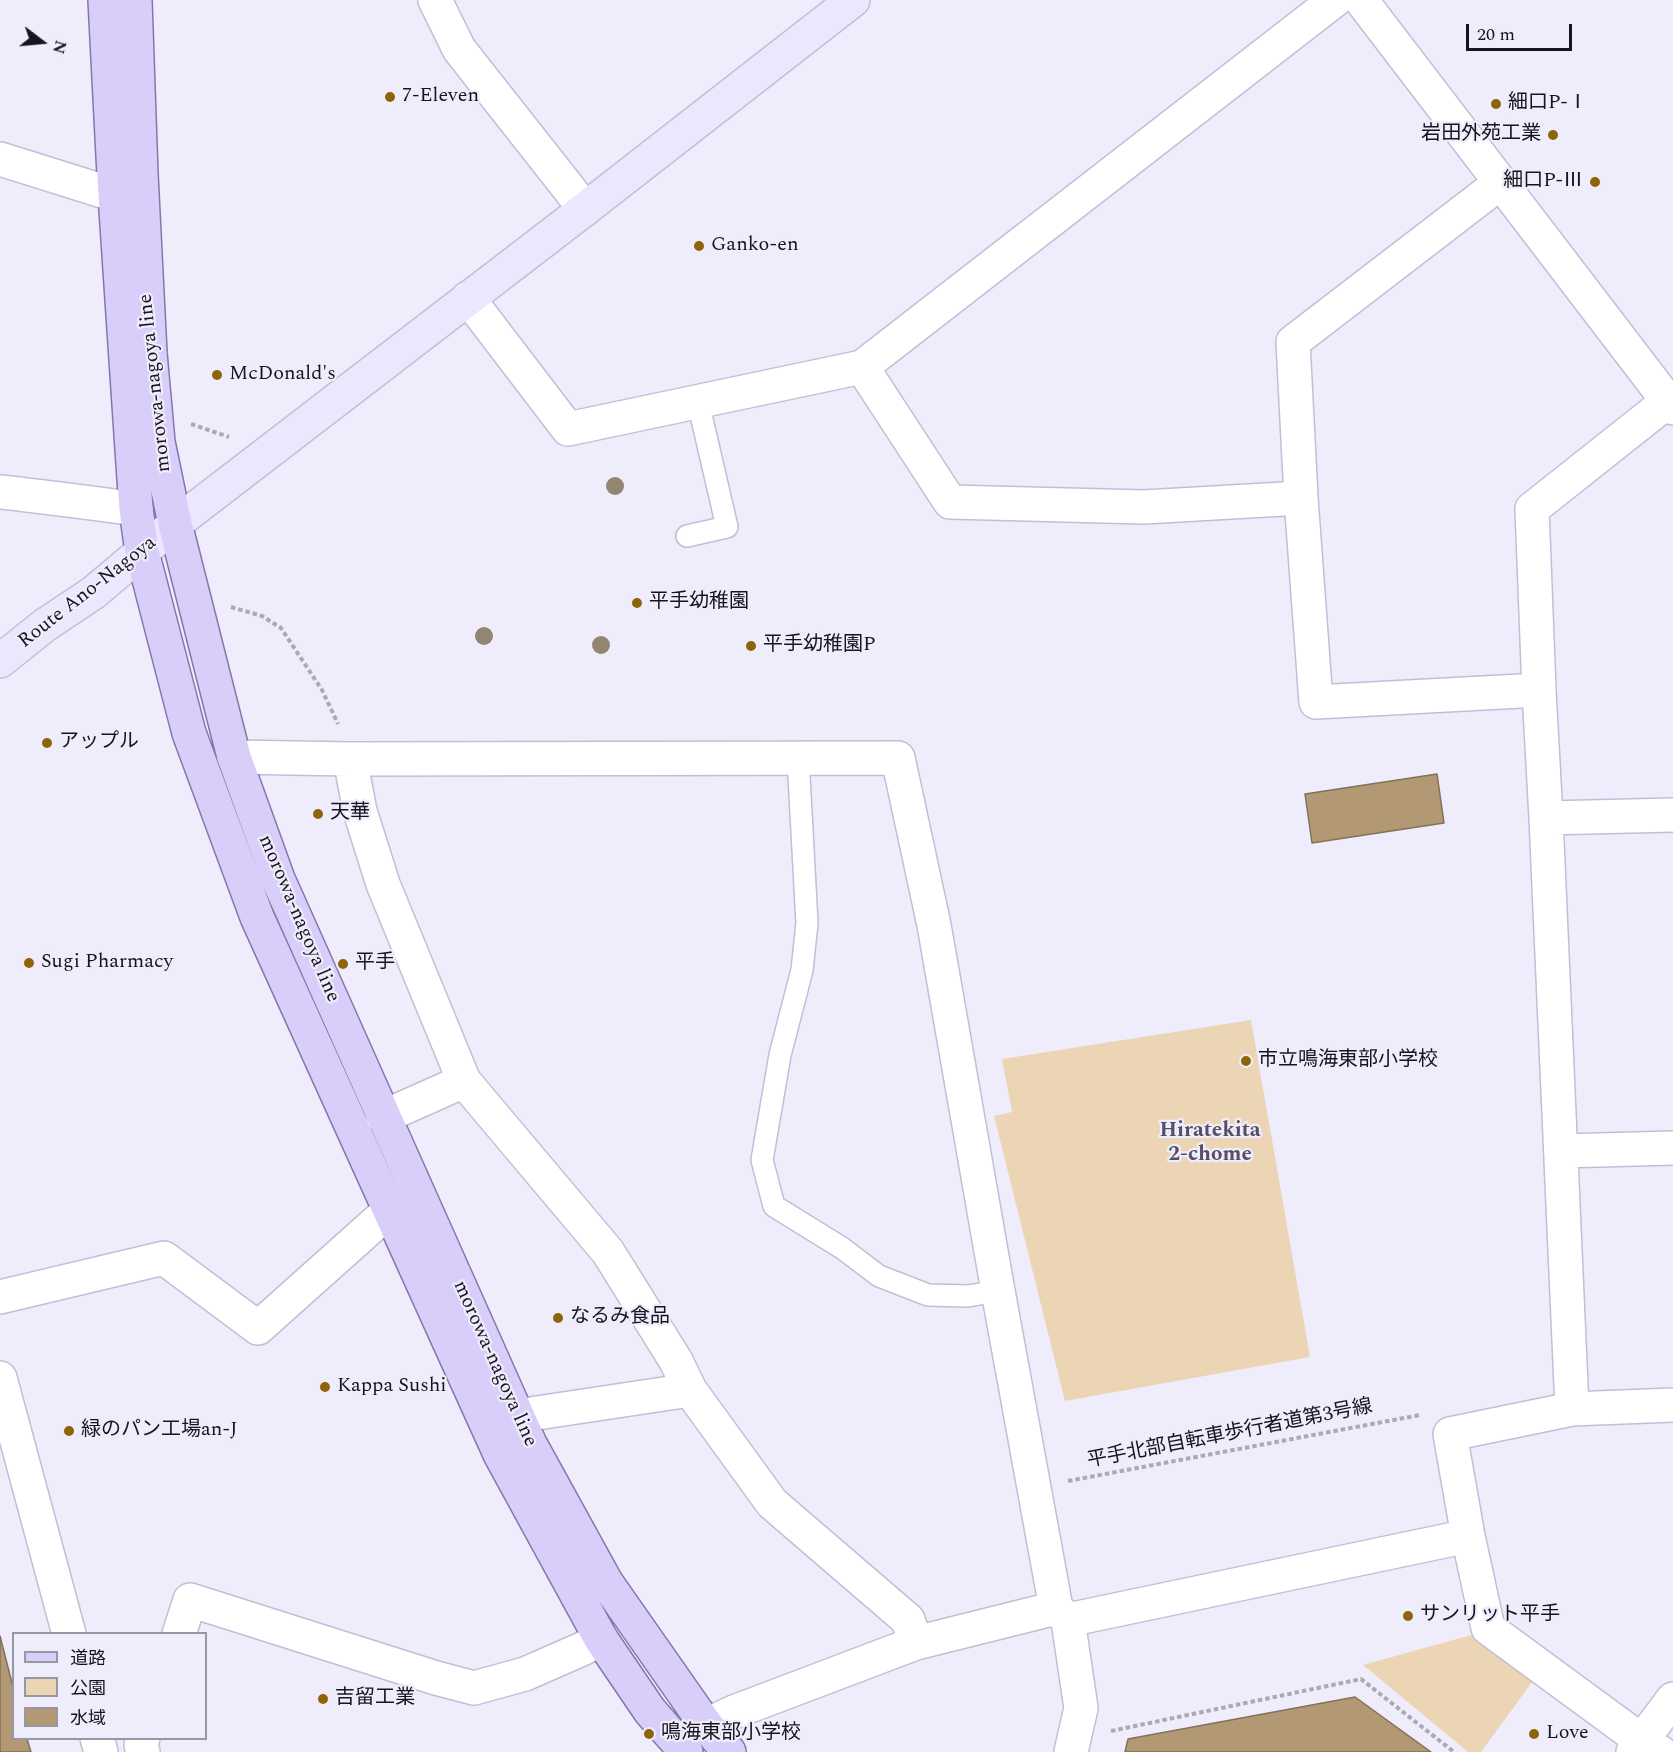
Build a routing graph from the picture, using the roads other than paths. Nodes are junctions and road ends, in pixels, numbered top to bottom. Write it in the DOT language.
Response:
graph roads {
  1 [pos="105,0"];
  2 [pos="135,0"];
  3 [pos="435,0"];
  4 [pos="853,0"];
  5 [pos="1335,0"];
  6 [pos="1361,0"];
  7 [pos="0,159"];
  8 [pos="1500,183"];
  9 [pos="115,195"];
  10 [pos="585,209"];
  11 [pos="468,298"];
  12 [pos="862,367"];
  13 [pos="698,402"];
  14 [pos="1670,405"];
  15 [pos="0,492"];
  16 [pos="1301,498"];
  17 [pos="136,509"];
  18 [pos="175,524"];
  19 [pos="687,536"];
  20 [pos="142,552"];
  21 [pos="0,661"];
  22 [pos="1539,690"];
  23 [pos="234,757"];
  24 [pos="798,758"];
  25 [pos="350,759"];
  26 [pos="1673,815"];
  27 [pos="1546,818"];
  28 [pos="464,1081"];
  29 [pos="383,1117"];
  30 [pos="1673,1148"];
  31 [pos="1561,1151"];
  32 [pos="390,1210"];
  33 [pos="998,1291"];
  34 [pos="0,1298"];
  35 [pos="0,1378"];
  36 [pos="690,1390"];
  37 [pos="1673,1404"];
  38 [pos="1572,1408"];
  39 [pos="517,1416"];
  40 [pos="1468,1536"];
  41 [pos="1062,1614"];
  42 [pos="68,1632"];
  43 [pos="180,1632"];
  44 [pos="601,1639"];
  45 [pos="916,1643"];
  46 [pos="1673,1699"];
  47 [pos="706,1725"];
  48 [pos="1645,1748"];
  49 [pos="686,1752"];
  50 [pos="729,1752"];
  51 [pos="1071,1752"];
  1 -- 9 [label="main road, morowa-nagoya line"];
  2 -- 18 [label="main road, morowa-nagoya line"];
  3 -- 10 [label="street"];
  4 -- 10 [label="street, Route Ano-Nagoya"];
  5 -- 12 [label="street"];
  6 -- 8 [label="street"];
  7 -- 9 [label="street"];
  8 -- 14 [label="street"];
  8 -- 16 [label="street"];
  9 -- 17 [label="main road, morowa-nagoya line"];
  10 -- 11 [label="street, Route Ano-Nagoya"];
  11 -- 13 [label="street"];
  11 -- 18 [label="street, Route Ano-Nagoya"];
  12 -- 13 [label="street"];
  12 -- 16 [label="street"];
  13 -- 19 [label="lane"];
  14 -- 22 [label="street"];
  15 -- 17 [label="street"];
  16 -- 22 [label="street"];
  17 -- 20 [label="main road, morowa-nagoya line"];
  18 -- 20 [label="street, Route Ano-Nagoya"];
  18 -- 23 [label="main road, morowa-nagoya line"];
  20 -- 21 [label="street, Route Ano-Nagoya"];
  20 -- 32 [label="main road, morowa-nagoya line"];
  22 -- 27 [label="street"];
  23 -- 25 [label="street"];
  23 -- 29 [label="main road, morowa-nagoya line"];
  24 -- 25 [label="street"];
  24 -- 33 [label="street"];
  24 -- 33 [label="lane"];
  25 -- 28 [label="street"];
  26 -- 27 [label="street"];
  27 -- 31 [label="street"];
  28 -- 29 [label="street"];
  28 -- 36 [label="street"];
  29 -- 39 [label="main road, morowa-nagoya line"];
  30 -- 31 [label="street"];
  31 -- 38 [label="street"];
  32 -- 34 [label="street"];
  32 -- 44 [label="main road, morowa-nagoya line"];
  33 -- 41 [label="street"];
  35 -- 42 [label="street"];
  36 -- 39 [label="street"];
  36 -- 45 [label="street"];
  37 -- 38 [label="street"];
  38 -- 40 [label="street"];
  39 -- 47 [label="main road, morowa-nagoya line"];
  40 -- 41 [label="street"];
  40 -- 48 [label="street"];
  41 -- 45 [label="street"];
  41 -- 51 [label="street"];
  43 -- 44 [label="street"];
  44 -- 49 [label="main road, morowa-nagoya line"];
  45 -- 47 [label="street"];
  46 -- 48 [label="street"];
  47 -- 50 [label="main road, morowa-nagoya line"];
}
